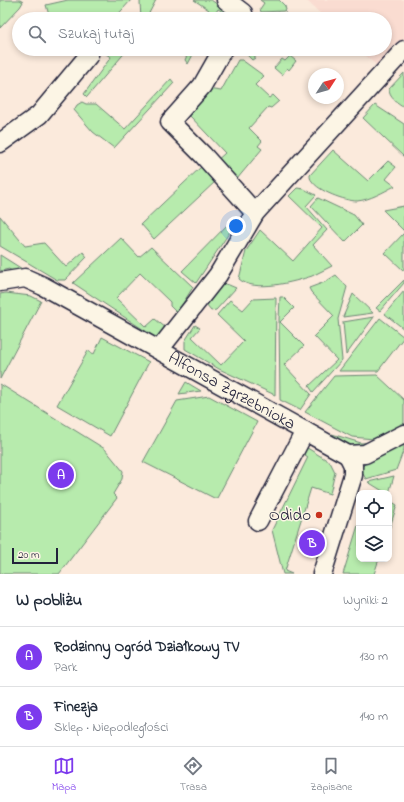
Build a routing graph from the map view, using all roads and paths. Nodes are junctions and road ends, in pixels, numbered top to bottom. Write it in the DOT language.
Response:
graph roads {
  1 [pos="226,0"];
  2 [pos="242,12"];
  3 [pos="404,50"];
  4 [pos="88,56"];
  5 [pos="219,56"];
  6 [pos="0,143"];
  7 [pos="255,213"];
  8 [pos="0,282"];
  9 [pos="159,350"];
  10 [pos="305,431"];
  11 [pos="404,434"];
  12 [pos="348,455"];
  13 [pos="258,521"];
  14 [pos="322,574"];
  1 -- 2 [label="street"];
  3 -- 7 [label="street, Alfonsa Zgrzebnioka"];
  4 -- 6 [label="street"];
  5 -- 7 [label="street"];
  7 -- 9 [label="street, Alfonsa Zgrzebnioka"];
  8 -- 9 [label="street, Alfonsa Zgrzebnioka"];
  9 -- 10 [label="street, Alfonsa Zgrzebnioka"];
  10 -- 12 [label="street, Alfonsa Zgrzebnioka"];
  10 -- 13 [label="street, Alfonsa Zgrzebnioka"];
  11 -- 12 [label="street"];
  12 -- 14 [label="street"];
}
